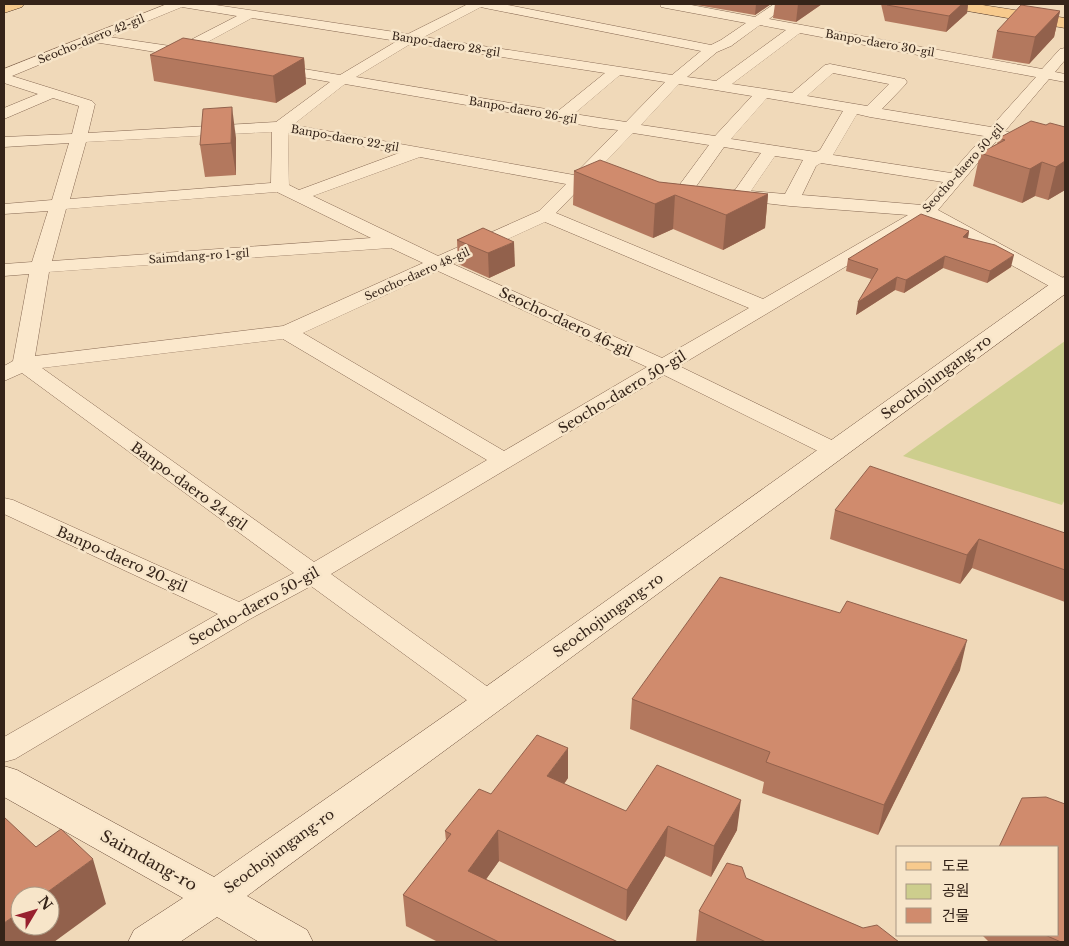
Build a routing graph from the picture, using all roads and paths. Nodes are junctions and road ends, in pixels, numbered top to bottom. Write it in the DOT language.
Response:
graph roads {
  1 [pos="17,4"];
  2 [pos="178,4"];
  3 [pos="185,4"];
  4 [pos="477,4"];
  5 [pos="485,4"];
  6 [pos="666,4"];
  7 [pos="782,4"];
  8 [pos="950,4"];
  9 [pos="300,7"];
  10 [pos="4,8"];
  11 [pos="694,9"];
  12 [pos="250,14"];
  13 [pos="276,18"];
  14 [pos="679,18"];
  15 [pos="758,21"];
  16 [pos="1065,23"];
  17 [pos="664,27"];
  18 [pos="798,28"];
  19 [pos="648,36"];
  20 [pos="92,38"];
  21 [pos="409,39"];
  22 [pos="712,49"];
  23 [pos="179,52"];
  24 [pos="1065,52"];
  25 [pos="208,57"];
  26 [pos="256,65"];
  27 [pos="617,70"];
  28 [pos="4,74"];
  29 [pos="1056,76"];
  30 [pos="4,78"];
  31 [pos="676,78"];
  32 [pos="343,79"];
  33 [pos="719,86"];
  34 [pos="52,93"];
  35 [pos="763,93"];
  36 [pos="794,99"];
  37 [pos="852,109"];
  38 [pos="870,112"];
  39 [pos="4,114"];
  40 [pos="562,116"];
  41 [pos="280,127"];
  42 [pos="630,127"];
  43 [pos="996,133"];
  44 [pos="79,138"];
  45 [pos="720,141"];
  46 [pos="4,142"];
  47 [pos="771,150"];
  48 [pos="420,151"];
  49 [pos="1065,155"];
  50 [pos="817,157"];
  51 [pos="954,179"];
  52 [pos="580,181"];
  53 [pos="627,185"];
  54 [pos="280,187"];
  55 [pos="665,189"];
  56 [pos="684,191"];
  57 [pos="702,192"];
  58 [pos="720,194"];
  59 [pos="298,196"];
  60 [pos="739,196"];
  61 [pos="790,201"];
  62 [pos="59,206"];
  63 [pos="4,209"];
  64 [pos="927,211"];
  65 [pos="545,215"];
  66 [pos="395,242"];
  67 [pos="439,264"];
  68 [pos="40,268"];
  69 [pos="4,270"];
  70 [pos="1064,285"];
  71 [pos="765,307"];
  72 [pos="286,332"];
  73 [pos="664,368"];
  74 [pos="13,370"];
  75 [pos="834,450"];
  76 [pos="505,461"];
  77 [pos="4,505"];
  78 [pos="311,575"];
  79 [pos="240,612"];
  80 [pos="488,702"];
  81 [pos="4,751"];
  82 [pos="4,780"];
  83 [pos="216,897"];
  84 [pos="148,942"];
  85 [pos="293,942"];
  1 -- 10 [label="main road"];
  2 -- 20 [label="street, Seocho-daero 42-gil"];
  3 -- 12 [label="street, Banpo-daero 28-gil"];
  4 -- 21 [label="street"];
  5 -- 19 [label="street"];
  6 -- 11 [label="street, Banpo-daero 30-gil"];
  7 -- 15 [label="street, Seocho-daero 48-gil"];
  8 -- 16 [label="main road"];
  9 -- 13 [label="street"];
  11 -- 14 [label="street"];
  11 -- 15 [label="street, Banpo-daero 30-gil"];
  12 -- 13 [label="street, Banpo-daero 28-gil"];
  12 -- 23 [label="street"];
  13 -- 21 [label="street, Banpo-daero 28-gil"];
  15 -- 18 [label="street, Banpo-daero 30-gil"];
  15 -- 22 [label="street, Seocho-daero 48-gil"];
  17 -- 19 [label="street"];
  18 -- 29 [label="street, Banpo-daero 30-gil"];
  18 -- 33 [label="street"];
  19 -- 22 [label="street"];
  20 -- 23 [label="street"];
  20 -- 28 [label="street, Seocho-daero 42-gil"];
  21 -- 27 [label="street, Banpo-daero 28-gil"];
  21 -- 32 [label="street"];
  22 -- 31 [label="street, Seocho-daero 48-gil"];
  23 -- 25 [label="street"];
  24 -- 29 [label="street, Seocho-daero 50-gil"];
  26 -- 32 [label="street, Banpo-daero 26-gil"];
  27 -- 31 [label="street, Banpo-daero 28-gil"];
  27 -- 40 [label="street"];
  29 -- 43 [label="street, Seocho-daero 50-gil"];
  30 -- 34 [label="street"];
  31 -- 33 [label="street, Banpo-daero 28-gil"];
  31 -- 42 [label="street, Seocho-daero 48-gil"];
  32 -- 40 [label="street, Banpo-daero 26-gil"];
  32 -- 41 [label="street"];
  33 -- 35 [label="street, Banpo-daero 28-gil"];
  34 -- 39 [label="street"];
  34 -- 44 [label="street"];
  35 -- 36 [label="street, Banpo-daero 28-gil"];
  35 -- 45 [label="street"];
  36 -- 37 [label="street, Banpo-daero 28-gil"];
  36 -- 38 [label="street"];
  37 -- 38 [label="street, Banpo-daero 28-gil"];
  37 -- 50 [label="street"];
  38 -- 43 [label="street, Banpo-daero 28-gil"];
  40 -- 42 [label="street, Banpo-daero 26-gil"];
  41 -- 44 [label="street, Banpo-daero 22-gil"];
  41 -- 48 [label="street, Banpo-daero 22-gil"];
  41 -- 54 [label="street"];
  42 -- 45 [label="street, Banpo-daero 26-gil"];
  42 -- 52 [label="street, Seocho-daero 48-gil"];
  43 -- 49 [label="street, Banpo-daero 28-gil"];
  43 -- 51 [label="street, Seocho-daero 50-gil"];
  44 -- 46 [label="street, Banpo-daero 22-gil"];
  44 -- 62 [label="street"];
  45 -- 47 [label="street, Banpo-daero 26-gil"];
  45 -- 56 [label="street"];
  47 -- 50 [label="street, Banpo-daero 26-gil"];
  47 -- 60 [label="street"];
  48 -- 52 [label="street, Banpo-daero 22-gil"];
  48 -- 59 [label="street"];
  50 -- 51 [label="street, Banpo-daero 26-gil"];
  50 -- 61 [label="street"];
  51 -- 64 [label="street, Seocho-daero 50-gil"];
  52 -- 53 [label="street, Banpo-daero 22-gil"];
  52 -- 65 [label="street, Seocho-daero 48-gil"];
  54 -- 59 [label="street, Seocho-daero 46-gil"];
  54 -- 62 [label="street"];
  55 -- 56 [label="street"];
  56 -- 57 [label="street"];
  58 -- 60 [label="street"];
  59 -- 66 [label="street, Seocho-daero 46-gil"];
  60 -- 61 [label="street"];
  61 -- 64 [label="street"];
  62 -- 63 [label="street"];
  62 -- 68 [label="street"];
  64 -- 70 [label="street"];
  64 -- 71 [label="street, Seocho-daero 50-gil"];
  65 -- 67 [label="street, Seocho-daero 48-gil"];
  65 -- 71 [label="street"];
  66 -- 67 [label="street, Seocho-daero 46-gil"];
  66 -- 68 [label="street, Saimdang-ro 1-gil"];
  67 -- 72 [label="street, Seocho-daero 48-gil"];
  67 -- 73 [label="street, Seocho-daero 46-gil"];
  68 -- 69 [label="street, Saimdang-ro 1-gil"];
  68 -- 74 [label="street"];
  70 -- 75 [label="main road, Seochojungang-ro"];
  71 -- 73 [label="street, Seocho-daero 50-gil"];
  72 -- 74 [label="street, Seocho-daero 48-gil"];
  72 -- 76 [label="street"];
  73 -- 75 [label="street, Seocho-daero 46-gil"];
  73 -- 76 [label="street, Seocho-daero 50-gil"];
  74 -- 78 [label="street, Banpo-daero 24-gil"];
  75 -- 80 [label="main road, Seochojungang-ro"];
  76 -- 78 [label="street, Seocho-daero 50-gil"];
  77 -- 79 [label="street, Banpo-daero 20-gil"];
  78 -- 79 [label="street, Seocho-daero 50-gil"];
  78 -- 80 [label="street, Banpo-daero 24-gil"];
  79 -- 81 [label="street, Seocho-daero 50-gil"];
  80 -- 83 [label="main road, Seochojungang-ro"];
  82 -- 83 [label="main road, Saimdang-ro"];
  83 -- 84 [label="main road, Seochojungang-ro"];
  83 -- 85 [label="main road, Saimdang-ro"];
}
